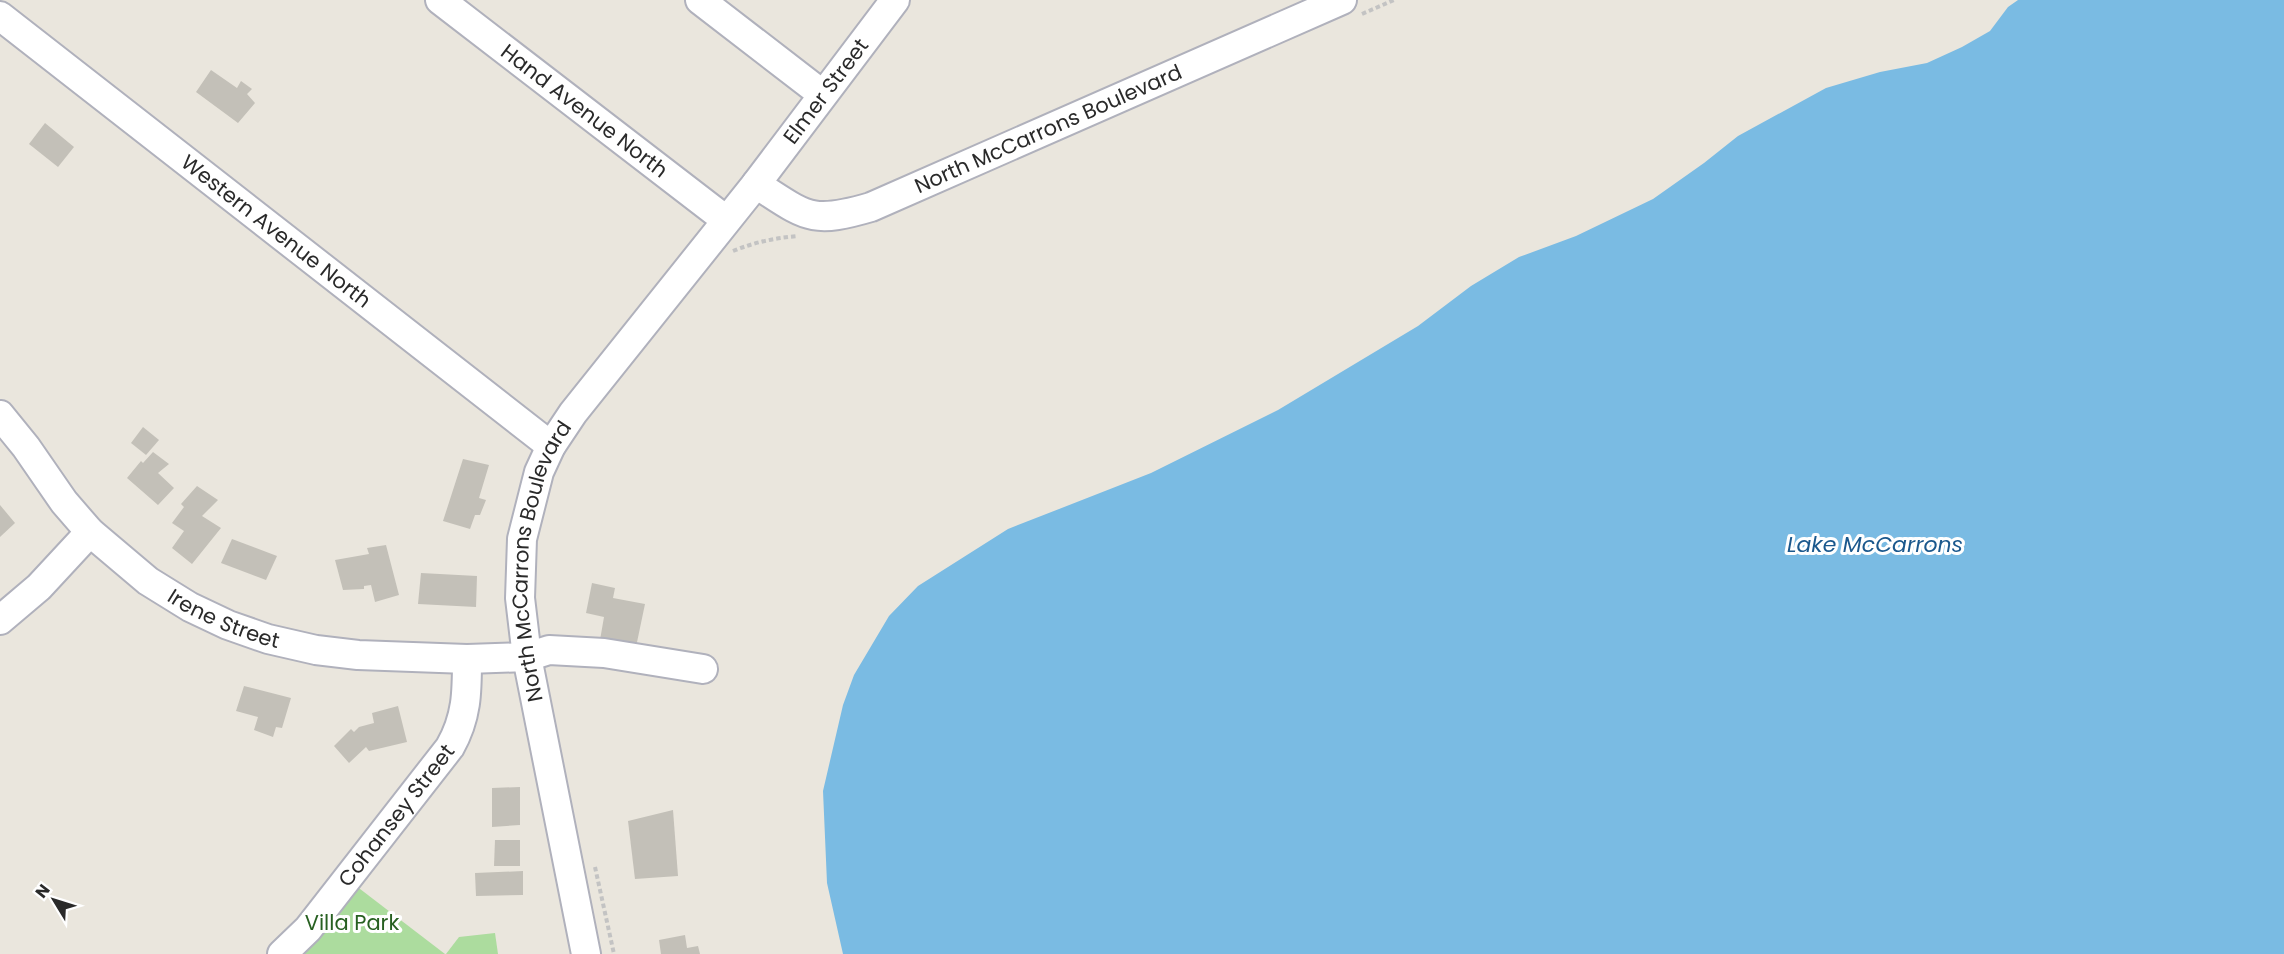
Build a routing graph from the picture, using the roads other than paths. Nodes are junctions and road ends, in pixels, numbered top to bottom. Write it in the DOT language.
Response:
graph roads {
  1 [pos="441,0"];
  2 [pos="700,0"];
  3 [pos="895,0"];
  4 [pos="1349,8"];
  5 [pos="0,16"];
  6 [pos="822,94"];
  7 [pos="756,184"];
  8 [pos="726,220"];
  9 [pos="0,415"];
  10 [pos="551,446"];
  11 [pos="90,532"];
  12 [pos="0,620"];
  13 [pos="527,657"];
  14 [pos="467,659"];
  15 [pos="703,669"];
  16 [pos="282,954"];
  17 [pos="586,954"];
  1 -- 8 [label="street, Hand Avenue North"];
  2 -- 6 [label="street"];
  3 -- 6 [label="street, Elmer Street"];
  4 -- 7 [label="street, North McCarrons Boulevard"];
  5 -- 10 [label="street, Western Avenue North"];
  6 -- 7 [label="street, Elmer Street"];
  7 -- 8 [label="street, Elmer Street"];
  8 -- 10 [label="street, North McCarrons Boulevard"];
  9 -- 11 [label="street, Irene Street"];
  10 -- 13 [label="street, North McCarrons Boulevard"];
  11 -- 12 [label="street"];
  11 -- 14 [label="street, Irene Street"];
  13 -- 14 [label="street, Irene Street"];
  13 -- 15 [label="street, Irene Street"];
  13 -- 17 [label="street, North McCarrons Boulevard"];
  14 -- 16 [label="street, Cohansey Street"];
}
